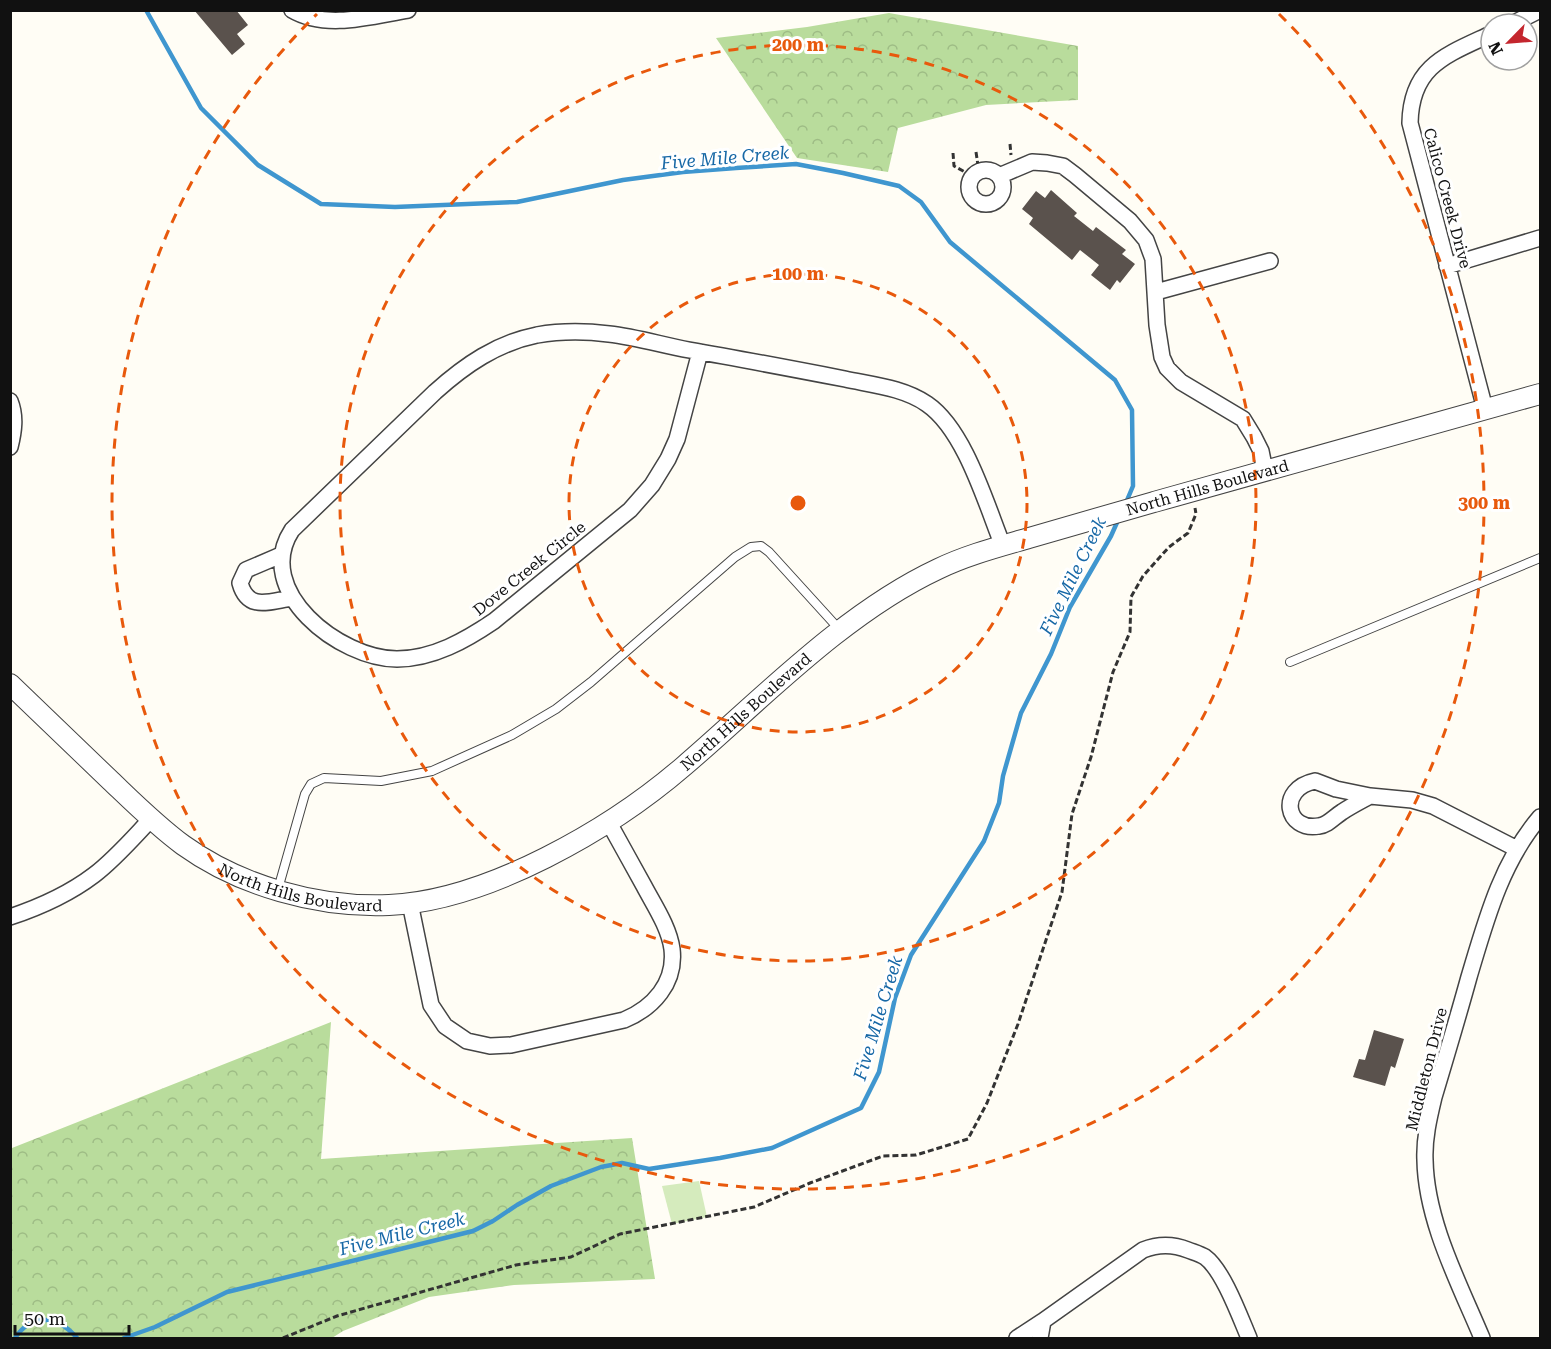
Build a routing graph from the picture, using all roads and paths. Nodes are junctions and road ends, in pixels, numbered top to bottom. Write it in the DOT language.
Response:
graph roads {
  1 [pos="292,10"];
  2 [pos="408,10"];
  3 [pos="1479,40"];
  4 [pos="976,152"];
  5 [pos="953,153"];
  6 [pos="976,174"];
  7 [pos="999,176"];
  8 [pos="1540,238"];
  9 [pos="1270,261"];
  10 [pos="1447,266"];
  11 [pos="1156,292"];
  12 [pos="700,352"];
  13 [pos="1540,393"];
  14 [pos="10,401"];
  15 [pos="1485,409"];
  16 [pos="10,447"];
  17 [pos="1265,471"];
  18 [pos="1193,491"];
  19 [pos="1003,546"];
  20 [pos="281,555"];
  21 [pos="1540,558"];
  22 [pos="292,598"];
  23 [pos="841,631"];
  24 [pos="1290,662"];
  25 [pos="10,684"];
  26 [pos="1370,796"];
  27 [pos="1540,817"];
  28 [pos="151,819"];
  29 [pos="608,821"];
  30 [pos="1517,849"];
  31 [pos="278,889"];
  32 [pos="410,903"];
  33 [pos="10,917"];
  34 [pos="1043,1321"];
  35 [pos="283,1338"];
  36 [pos="1017,1338"];
  37 [pos="1040,1338"];
  38 [pos="1249,1338"];
  39 [pos="1482,1338"];
  1 -- 2 [label="street"];
  3 -- 10 [label="street, Calico Creek Drive"];
  4 -- 6 [label="path"];
  5 -- 6 [label="path"];
  6 -- 7 [label="street"];
  6 -- 7 [label="street"];
  7 -- 11 [label="street"];
  8 -- 10 [label="street"];
  9 -- 11 [label="street"];
  10 -- 15 [label="street, Calico Creek Drive"];
  11 -- 17 [label="street"];
  12 -- 19 [label="street"];
  12 -- 20 [label="street"];
  12 -- 22 [label="street, Dove Creek Circle"];
  13 -- 15 [label="street, North Hills Boulevard"];
  14 -- 16 [label="street"];
  15 -- 17 [label="street, North Hills Boulevard"];
  17 -- 18 [label="street, North Hills Boulevard"];
  18 -- 19 [label="street, North Hills Boulevard"];
  18 -- 35 [label="path"];
  19 -- 23 [label="street, North Hills Boulevard"];
  20 -- 22 [label="street, Dove Creek Circle"];
  20 -- 22 [label="street"];
  21 -- 24 [label="lane"];
  23 -- 29 [label="street, North Hills Boulevard"];
  23 -- 31 [label="lane"];
  25 -- 28 [label="street, North Hills Boulevard"];
  26 -- 26 [label="street"];
  26 -- 30 [label="street"];
  27 -- 30 [label="street, Middleton Drive"];
  28 -- 31 [label="street, North Hills Boulevard"];
  28 -- 33 [label="street"];
  29 -- 32 [label="street, North Hills Boulevard"];
  29 -- 32 [label="street"];
  30 -- 39 [label="street, Middleton Drive"];
  31 -- 32 [label="street, North Hills Boulevard"];
  34 -- 36 [label="street"];
  34 -- 37 [label="street"];
  34 -- 38 [label="street"];
}
